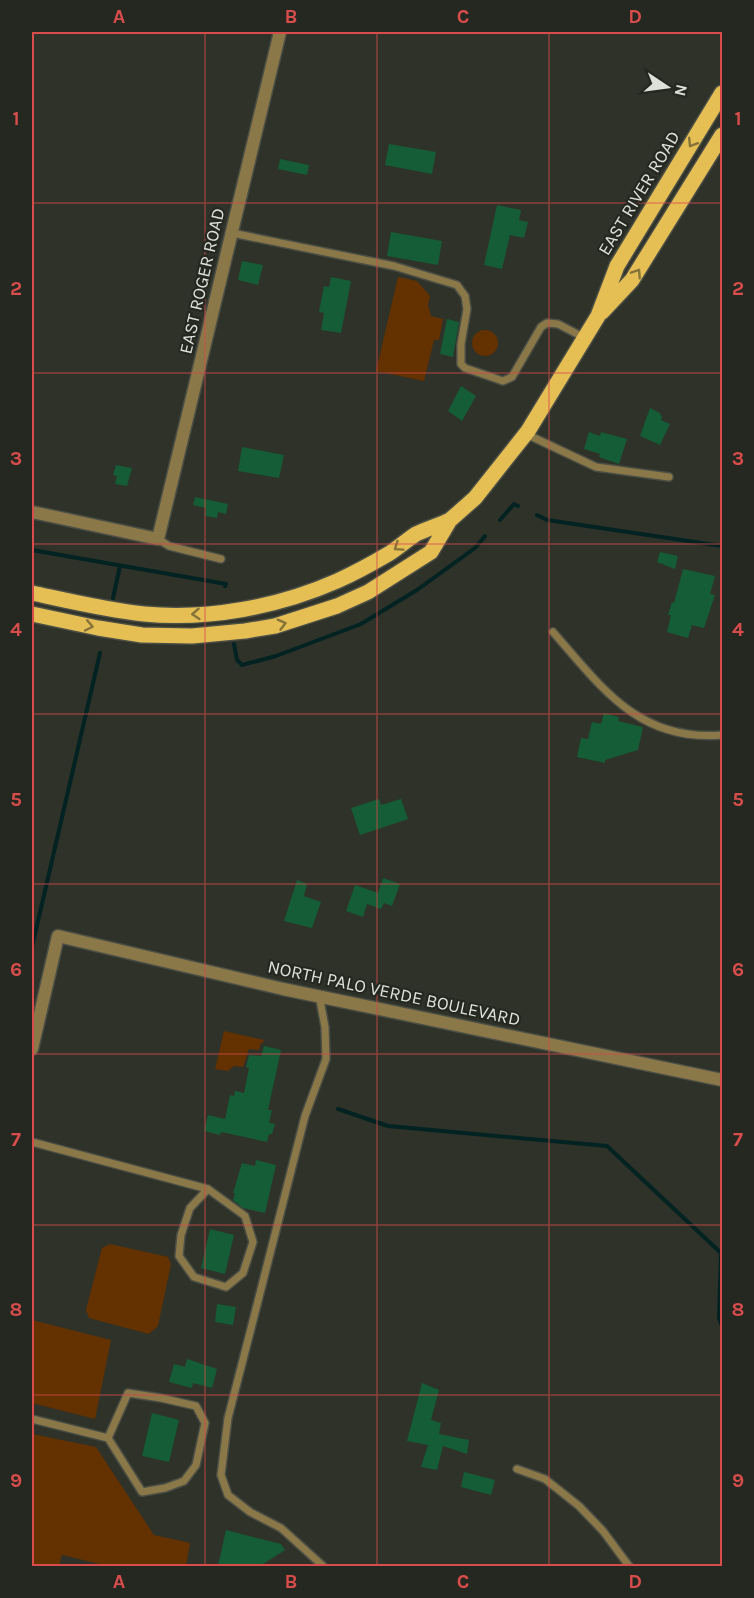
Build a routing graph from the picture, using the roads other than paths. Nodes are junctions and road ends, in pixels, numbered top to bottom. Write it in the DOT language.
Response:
graph roads {
  1 [pos="280,32"];
  2 [pos="723,93"];
  3 [pos="723,135"];
  4 [pos="232,233"];
  5 [pos="598,316"];
  6 [pos="585,338"];
  7 [pos="526,434"];
  8 [pos="669,477"];
  9 [pos="32,512"];
  10 [pos="450,520"];
  11 [pos="158,540"];
  12 [pos="221,558"];
  13 [pos="32,593"];
  14 [pos="32,614"];
  15 [pos="553,632"];
  16 [pos="723,735"];
  17 [pos="319,995"];
  18 [pos="32,1049"];
  19 [pos="723,1080"];
  20 [pos="32,1142"];
  21 [pos="208,1190"];
  22 [pos="32,1419"];
  23 [pos="108,1438"];
  24 [pos="518,1469"];
  25 [pos="323,1566"];
  26 [pos="628,1566"];
  1 -- 4 [label="street, EAST ROGER ROAD"];
  2 -- 5 [label="main road, EAST RIVER ROAD, one-way"];
  5 -- 3 [label="main road, EAST RIVER ROAD, one-way"];
  4 -- 6 [label="lane"];
  4 -- 11 [label="street, EAST ROGER ROAD"];
  5 -- 6 [label="main road, EAST RIVER ROAD"];
  6 -- 7 [label="main road, EAST RIVER ROAD"];
  7 -- 8 [label="lane"];
  7 -- 10 [label="main road, EAST RIVER ROAD"];
  9 -- 11 [label="street"];
  10 -- 13 [label="main road, EAST RIVER ROAD, one-way"];
  14 -- 10 [label="main road, EAST RIVER ROAD, one-way"];
  11 -- 12 [label="lane"];
  15 -- 16 [label="lane"];
  17 -- 18 [label="street, NORTH PALO VERDE BOULEVARD"];
  17 -- 19 [label="street, NORTH PALO VERDE BOULEVARD"];
  17 -- 25 [label="lane"];
  20 -- 21 [label="lane"];
  21 -- 21 [label="lane"];
  22 -- 23 [label="lane"];
  23 -- 23 [label="lane"];
  24 -- 26 [label="lane"];
}
